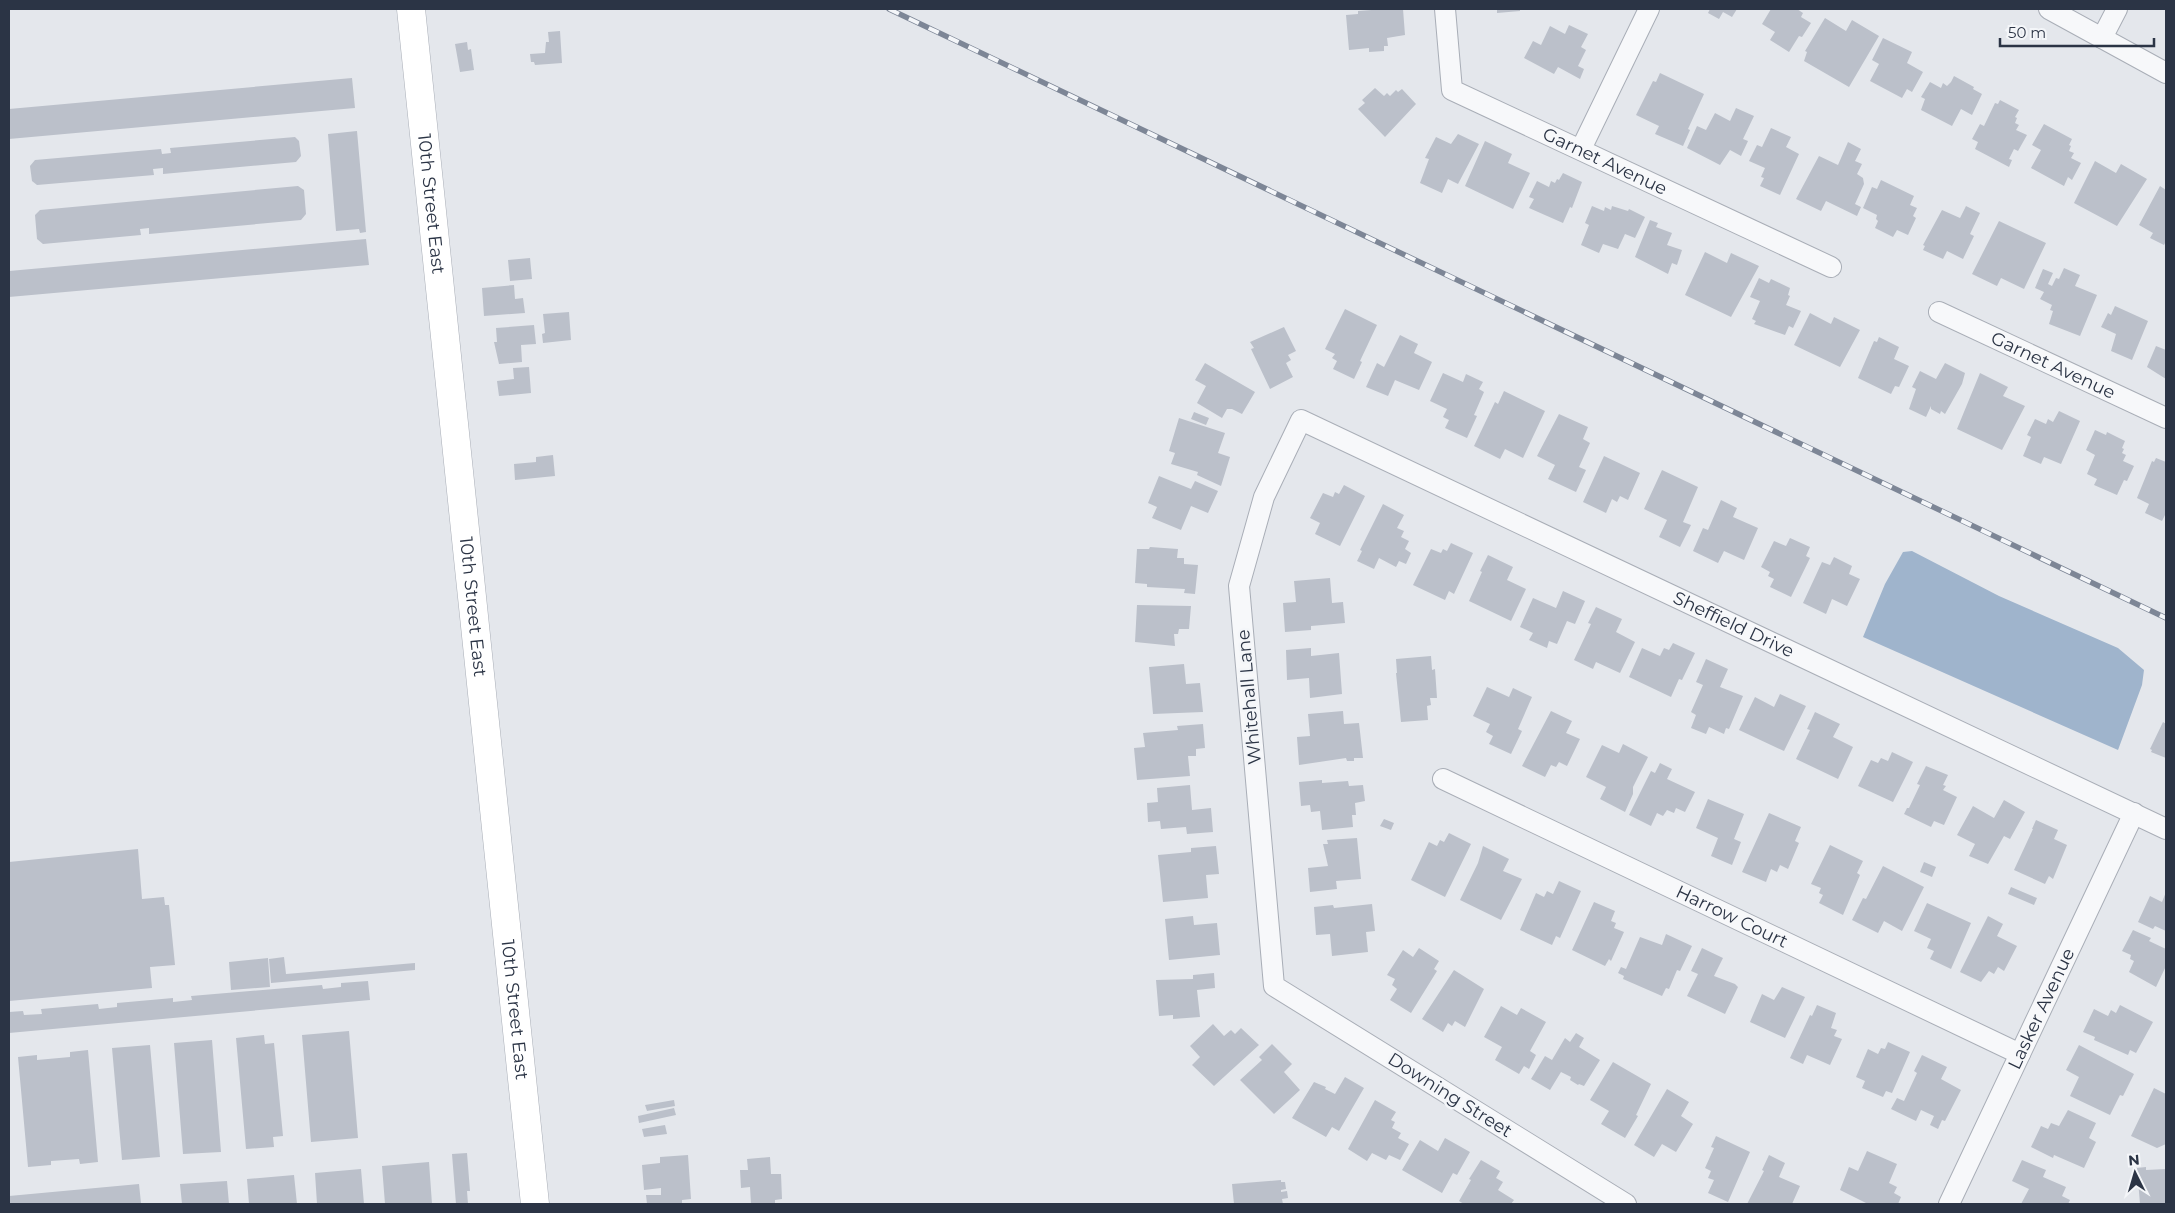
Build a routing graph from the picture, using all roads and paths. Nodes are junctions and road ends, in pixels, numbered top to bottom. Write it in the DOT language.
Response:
graph roads {
  1 [pos="411,9"];
  2 [pos="1445,9"];
  3 [pos="1649,9"];
  4 [pos="2050,9"];
  5 [pos="2117,9"];
  6 [pos="2102,38"];
  7 [pos="2166,73"];
  8 [pos="1582,149"];
  9 [pos="1831,267"];
  10 [pos="1939,312"];
  11 [pos="2166,418"];
  12 [pos="1301,420"];
  13 [pos="1443,779"];
  14 [pos="2134,813"];
  15 [pos="2166,829"];
  16 [pos="1274,986"];
  17 [pos="2020,1054"];
  18 [pos="535,1204"];
  19 [pos="1626,1204"];
  20 [pos="1949,1204"];
  1 -- 18 [label="main road, 10th Street East"];
  2 -- 8 [label="street, Garnet Avenue"];
  3 -- 8 [label="street"];
  4 -- 6 [label="street"];
  5 -- 6 [label="street"];
  6 -- 7 [label="street"];
  8 -- 9 [label="street, Garnet Avenue"];
  10 -- 11 [label="street, Garnet Avenue"];
  12 -- 14 [label="street, Sheffield Drive"];
  12 -- 16 [label="street, Whitehall Lane"];
  13 -- 17 [label="street, Harrow Court"];
  14 -- 15 [label="street, Sheffield Drive"];
  14 -- 17 [label="street, Lasker Avenue"];
  16 -- 19 [label="street, Downing Street"];
  17 -- 20 [label="street, Lasker Avenue"];
}
